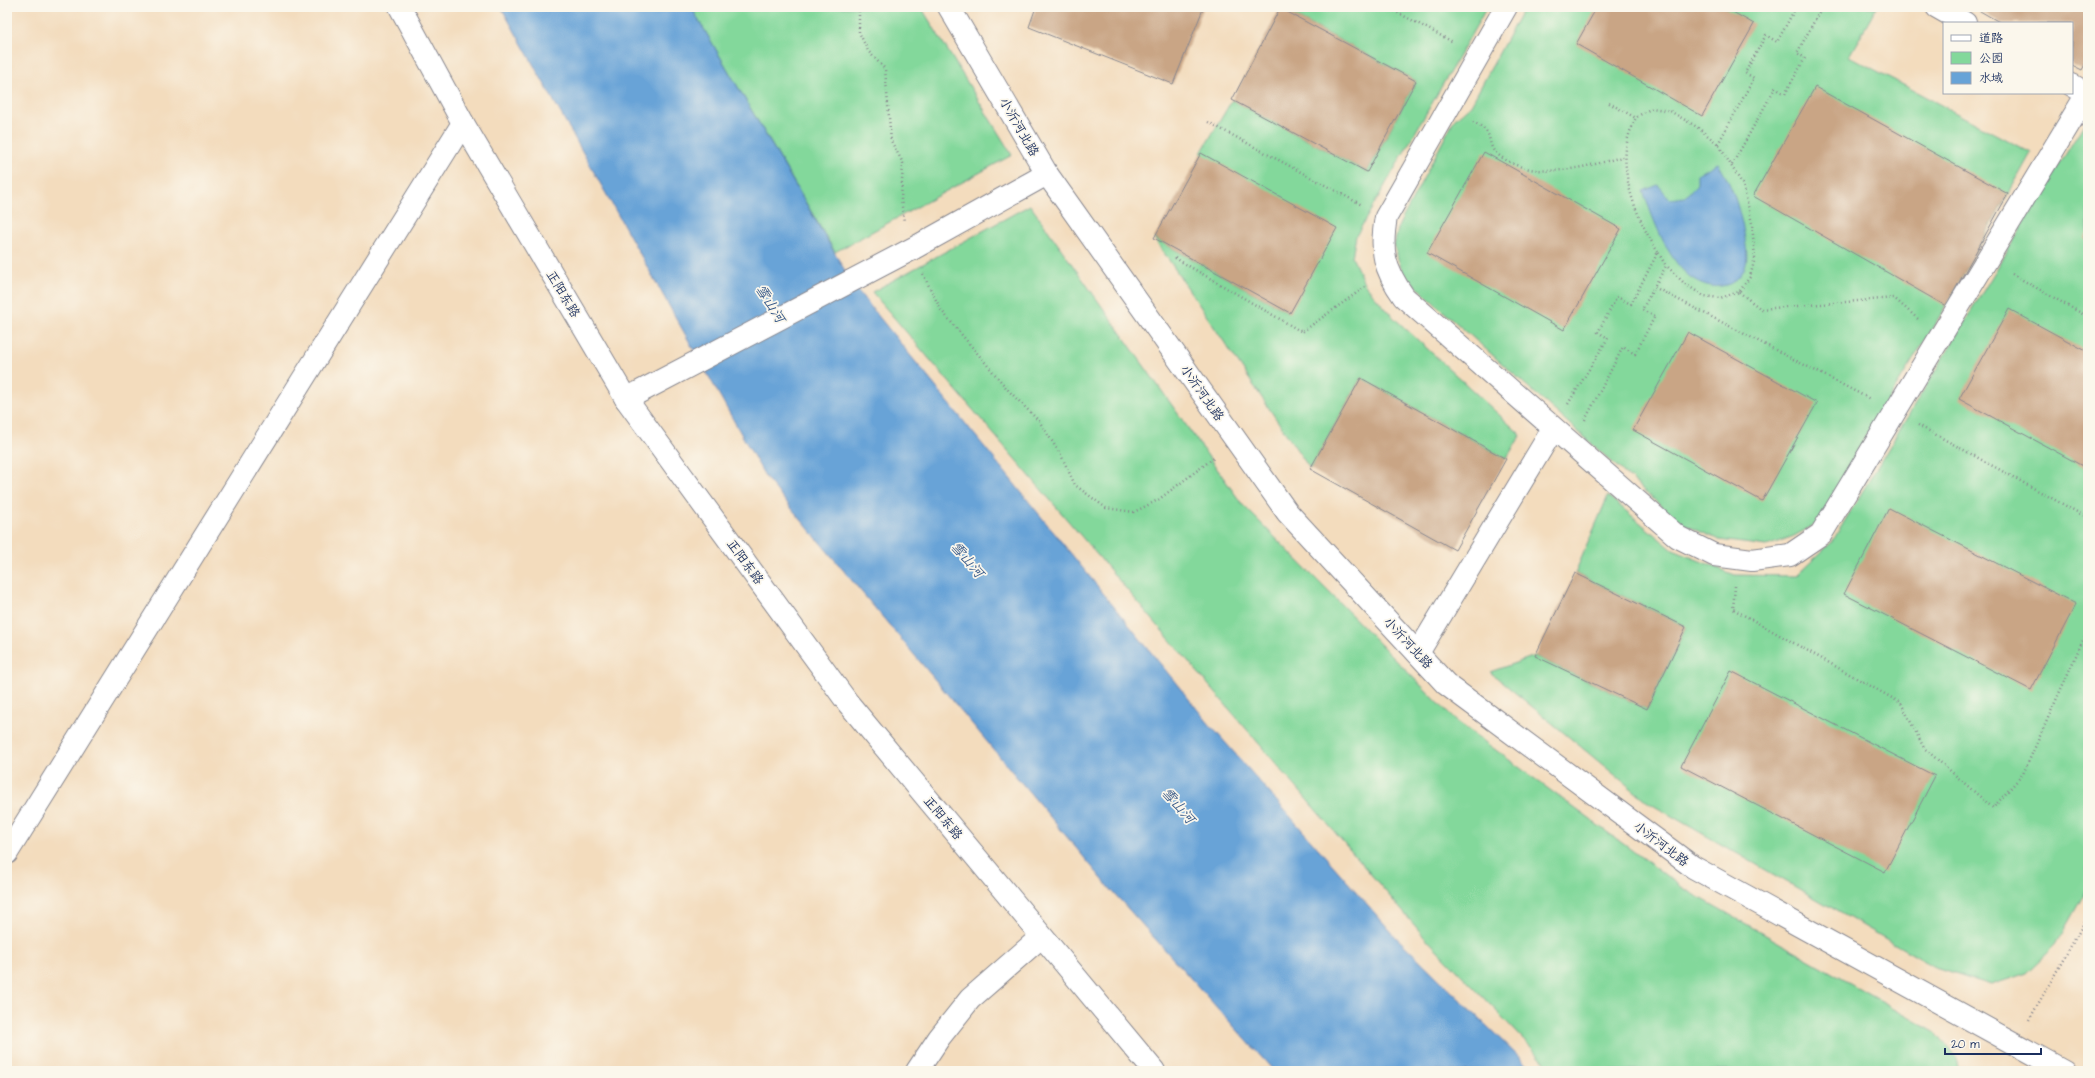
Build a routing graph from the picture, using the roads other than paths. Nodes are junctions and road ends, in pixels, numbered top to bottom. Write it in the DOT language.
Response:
graph roads {
  1 [pos="400,7"];
  2 [pos="949,7"];
  3 [pos="1506,7"];
  4 [pos="1937,7"];
  5 [pos="1963,22"];
  6 [pos="2082,91"];
  7 [pos="463,124"];
  8 [pos="1047,174"];
  9 [pos="626,399"];
  10 [pos="1553,429"];
  11 [pos="1418,653"];
  12 [pos="7,853"];
  13 [pos="1041,936"];
  14 [pos="917,1071"];
  15 [pos="1154,1071"];
  16 [pos="2064,1071"];
  1 -- 7 [label="street, 正阳东路"];
  2 -- 8 [label="street, 小沂河北路"];
  3 -- 10 [label="street"];
  4 -- 5 [label="street"];
  6 -- 10 [label="street"];
  7 -- 9 [label="street, 正阳东路"];
  7 -- 12 [label="street"];
  8 -- 9 [label="street"];
  8 -- 11 [label="street, 小沂河北路"];
  9 -- 13 [label="street, 正阳东路"];
  10 -- 11 [label="street"];
  11 -- 16 [label="street, 小沂河北路"];
  13 -- 14 [label="street"];
  13 -- 15 [label="street, 正阳东路"];
}
